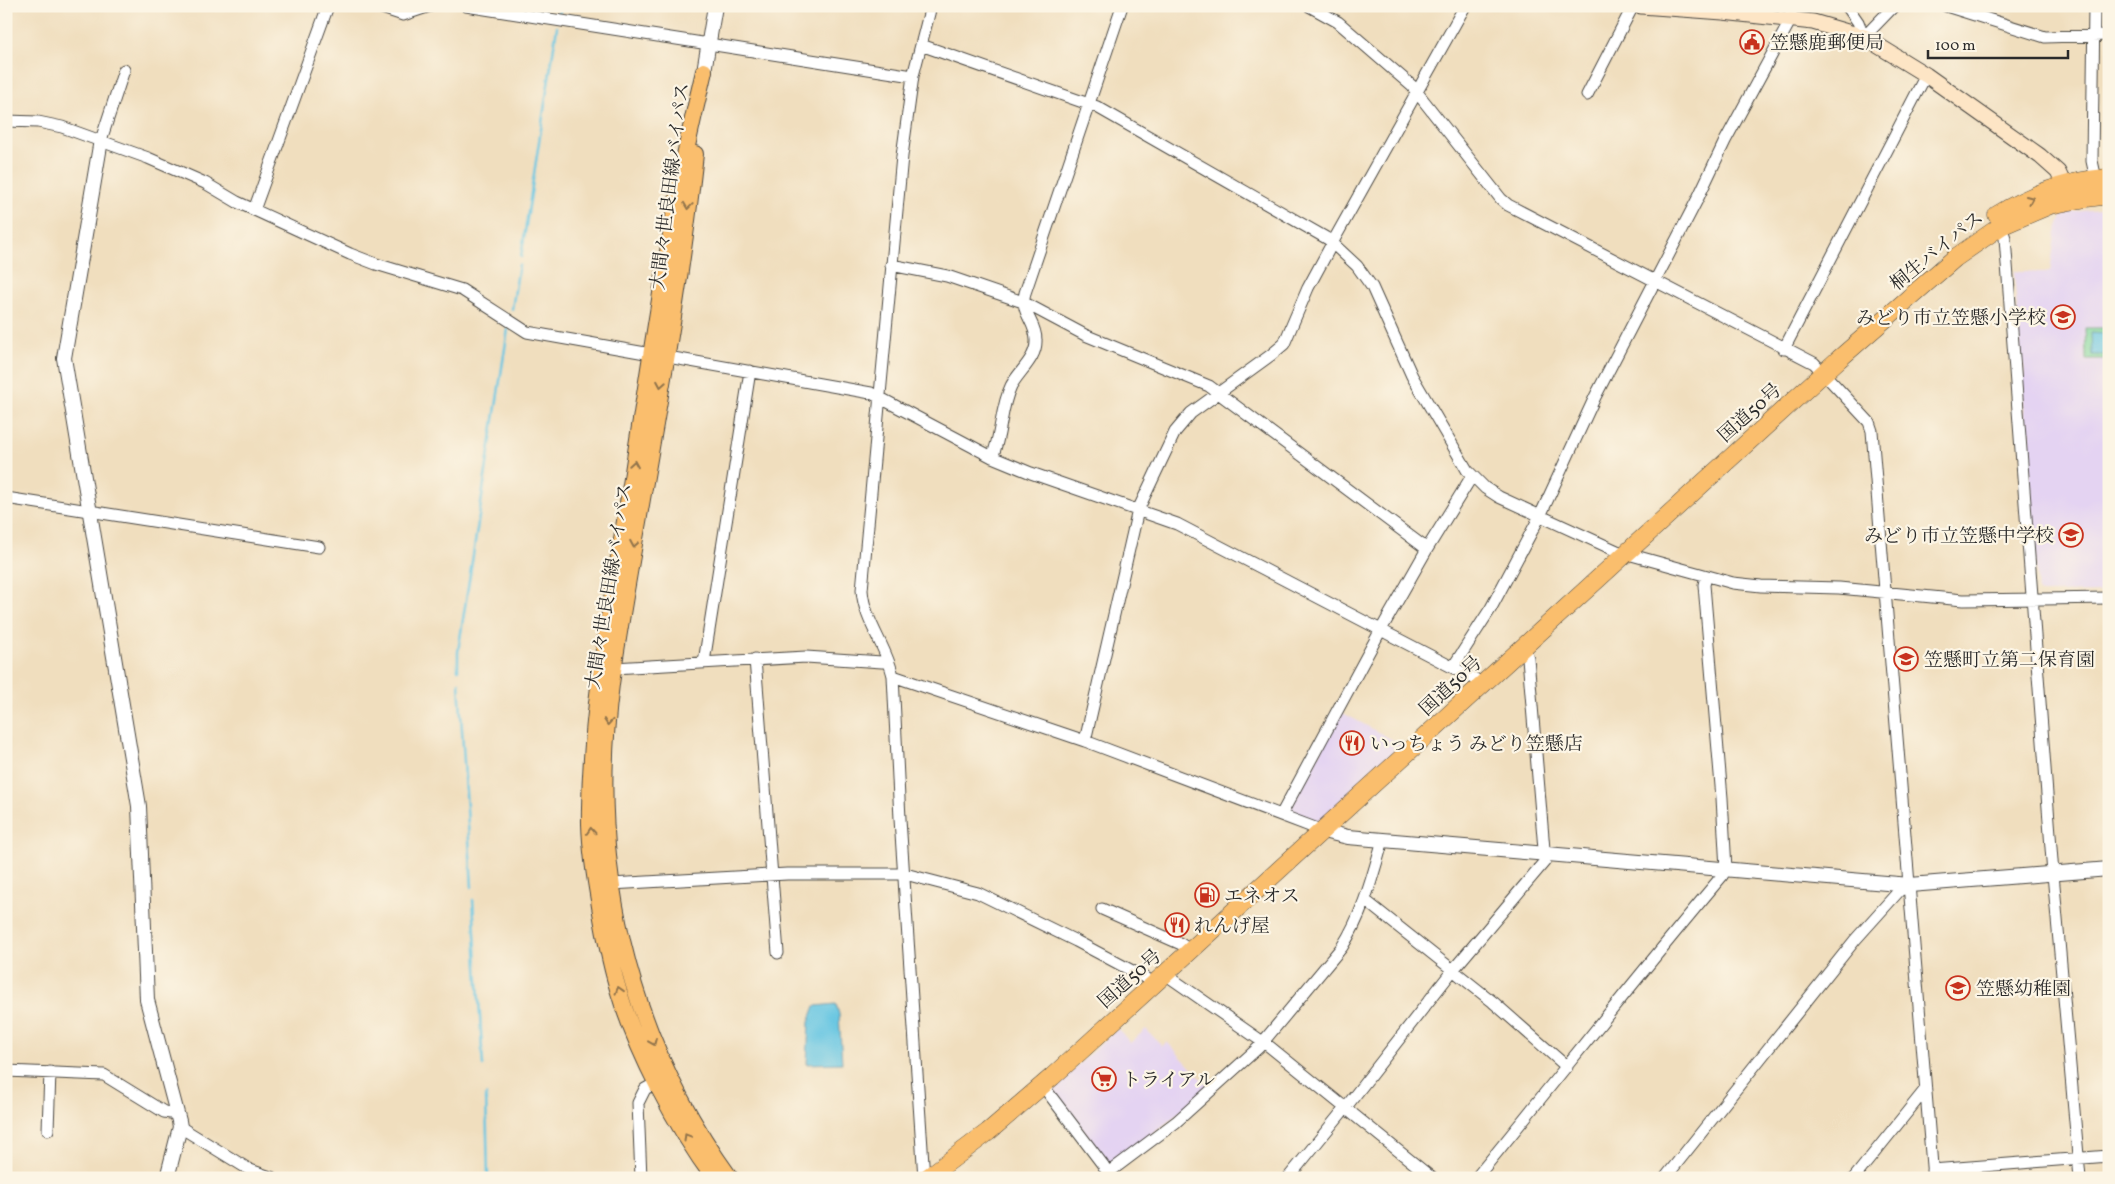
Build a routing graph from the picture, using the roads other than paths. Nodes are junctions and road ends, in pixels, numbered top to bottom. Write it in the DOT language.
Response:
graph roads {
  1 [pos="328,6"];
  2 [pos="376,6"];
  3 [pos="430,6"];
  4 [pos="466,6"];
  5 [pos="715,6"];
  6 [pos="931,6"];
  7 [pos="1122,6"];
  8 [pos="1309,6"];
  9 [pos="1465,6"];
  10 [pos="1633,6"];
  11 [pos="1641,6"];
  12 [pos="1847,6"];
  13 [pos="1894,6"];
  14 [pos="1946,6"];
  15 [pos="2094,6"];
  16 [pos="409,10"];
  17 [pos="1791,13"];
  18 [pos="2109,35"];
  19 [pos="2095,36"];
  20 [pos="1864,37"];
  21 [pos="709,44"];
  22 [pos="921,45"];
  23 [pos="124,70"];
  24 [pos="704,71"];
  25 [pos="1926,75"];
  26 [pos="913,76"];
  27 [pos="1417,92"];
  28 [pos="1587,95"];
  29 [pos="1089,104"];
  30 [pos="6,121"];
  31 [pos="101,140"];
  32 [pos="2102,178"];
  33 [pos="2064,185"];
  34 [pos="2109,191"];
  35 [pos="2109,195"];
  36 [pos="2050,205"];
  37 [pos="254,210"];
  38 [pos="2001,226"];
  39 [pos="1333,243"];
  40 [pos="891,265"];
  41 [pos="1655,282"];
  42 [pos="1022,302"];
  43 [pos="1885,317"];
  44 [pos="1784,349"];
  45 [pos="659,355"];
  46 [pos="750,371"];
  47 [pos="1824,372"];
  48 [pos="1219,393"];
  49 [pos="879,396"];
  50 [pos="992,457"];
  51 [pos="1472,476"];
  52 [pos="6,498"];
  53 [pos="1138,510"];
  54 [pos="89,512"];
  55 [pos="1540,516"];
  56 [pos="319,547"];
  57 [pos="1427,549"];
  58 [pos="1626,554"];
  59 [pos="1706,576"];
  60 [pos="1886,592"];
  61 [pos="2109,598"];
  62 [pos="2033,599"];
  63 [pos="1382,630"];
  64 [pos="1524,647"];
  65 [pos="755,659"];
  66 [pos="888,661"];
  67 [pos="704,662"];
  68 [pos="1453,667"];
  69 [pos="614,668"];
  70 [pos="893,676"];
  71 [pos="1482,685"];
  72 [pos="1085,741"];
  73 [pos="1281,815"];
  74 [pos="1323,830"];
  75 [pos="1383,840"];
  76 [pos="1545,854"];
  77 [pos="1726,869"];
  78 [pos="2109,869"];
  79 [pos="905,874"];
  80 [pos="2053,874"];
  81 [pos="771,875"];
  82 [pos="611,884"];
  83 [pos="1910,885"];
  84 [pos="1366,901"];
  85 [pos="1102,909"];
  86 [pos="1190,951"];
  87 [pos="778,953"];
  88 [pos="1453,970"];
  89 [pos="1160,978"];
  90 [pos="1264,1042"];
  91 [pos="1568,1067"];
  92 [pos="6,1072"];
  93 [pos="50,1072"];
  94 [pos="658,1082"];
  95 [pos="1043,1086"];
  96 [pos="1926,1090"];
  97 [pos="1346,1107"];
  98 [pos="179,1120"];
  99 [pos="48,1130"];
  100 [pos="2109,1156"];
  101 [pos="2078,1158"];
  102 [pos="1933,1174"];
  103 [pos="1110,1175"];
  104 [pos="167,1178"];
  105 [pos="273,1178"];
  106 [pos="641,1178"];
  107 [pos="714,1178"];
  108 [pos="730,1178"];
  109 [pos="926,1178"];
  110 [pos="1288,1178"];
  111 [pos="1432,1178"];
  112 [pos="1476,1178"];
  113 [pos="1665,1178"];
  114 [pos="1854,1178"];
  115 [pos="2080,1178"];
  1 -- 37 [label="street"];
  2 -- 16 [label="street"];
  3 -- 16 [label="street"];
  4 -- 21 [label="street"];
  5 -- 21 [label="street"];
  6 -- 22 [label="street"];
  7 -- 29 [label="street"];
  8 -- 27 [label="street"];
  9 -- 27 [label="street"];
  10 -- 28 [label="street"];
  11 -- 17 [label="main road"];
  12 -- 20 [label="street"];
  13 -- 20 [label="street"];
  14 -- 19 [label="street"];
  15 -- 19 [label="street"];
  17 -- 20 [label="main road"];
  17 -- 41 [label="street"];
  18 -- 19 [label="street"];
  19 -- 32 [label="street"];
  20 -- 25 [label="main road"];
  21 -- 24 [label="street"];
  21 -- 26 [label="street"];
  22 -- 26 [label="street"];
  22 -- 29 [label="street"];
  23 -- 31 [label="street"];
  24 -- 45 [label="main road, 大間々世良田線バイパス"];
  25 -- 33 [label="main road"];
  25 -- 44 [label="street"];
  26 -- 40 [label="street"];
  27 -- 39 [label="street"];
  27 -- 41 [label="street"];
  29 -- 39 [label="street"];
  29 -- 42 [label="street"];
  30 -- 31 [label="street"];
  31 -- 37 [label="street"];
  31 -- 54 [label="street"];
  32 -- 33 [label="highway, 桐生バイパス"];
  33 -- 34 [label="main road"];
  33 -- 36 [label="main road"];
  43 -- 33 [label="highway, 桐生バイパス, one-way"];
  35 -- 36 [label="highway, 桐生バイパス"];
  36 -- 38 [label="highway, 桐生バイパス"];
  37 -- 45 [label="street"];
  38 -- 43 [label="highway, 桐生バイパス"];
  38 -- 62 [label="street"];
  39 -- 48 [label="street"];
  39 -- 51 [label="street"];
  40 -- 42 [label="street"];
  40 -- 49 [label="street"];
  41 -- 44 [label="street"];
  41 -- 55 [label="street"];
  42 -- 48 [label="street"];
  42 -- 50 [label="street"];
  43 -- 47 [label="highway, 国道50号"];
  44 -- 47 [label="street"];
  45 -- 46 [label="street"];
  45 -- 69 [label="main road, 大間々世良田線バイパス, one-way"];
  94 -- 45 [label="main road, 大間々世良田線バイパス, one-way"];
  46 -- 49 [label="street"];
  46 -- 67 [label="street"];
  47 -- 58 [label="highway, 国道50号"];
  47 -- 60 [label="street"];
  48 -- 53 [label="street"];
  48 -- 57 [label="street"];
  49 -- 50 [label="street"];
  49 -- 66 [label="street"];
  50 -- 53 [label="street"];
  51 -- 55 [label="street"];
  51 -- 57 [label="street"];
  52 -- 54 [label="street"];
  53 -- 63 [label="street"];
  53 -- 72 [label="street"];
  54 -- 56 [label="street"];
  54 -- 98 [label="street"];
  55 -- 58 [label="street"];
  55 -- 68 [label="street"];
  57 -- 63 [label="street"];
  58 -- 59 [label="street"];
  58 -- 64 [label="highway, 国道50号"];
  59 -- 60 [label="street"];
  59 -- 77 [label="street"];
  60 -- 62 [label="street"];
  60 -- 83 [label="street"];
  61 -- 62 [label="street"];
  62 -- 80 [label="street"];
  63 -- 68 [label="street"];
  63 -- 73 [label="street"];
  64 -- 71 [label="highway, 国道50号"];
  64 -- 76 [label="street"];
  65 -- 66 [label="street"];
  65 -- 67 [label="street"];
  65 -- 81 [label="street"];
  66 -- 70 [label="street"];
  67 -- 69 [label="street"];
  68 -- 71 [label="street"];
  69 -- 82 [label="main road, 大間々世良田線バイパス, one-way"];
  70 -- 72 [label="street"];
  70 -- 79 [label="street"];
  71 -- 74 [label="highway, 国道50号"];
  72 -- 73 [label="street"];
  73 -- 74 [label="street"];
  74 -- 75 [label="street"];
  74 -- 86 [label="highway, 国道50号"];
  75 -- 76 [label="street"];
  75 -- 84 [label="street"];
  76 -- 77 [label="street"];
  76 -- 88 [label="street"];
  77 -- 83 [label="street"];
  77 -- 91 [label="street"];
  78 -- 80 [label="street"];
  79 -- 81 [label="street"];
  79 -- 89 [label="street"];
  79 -- 109 [label="street"];
  80 -- 83 [label="street"];
  80 -- 101 [label="street"];
  81 -- 82 [label="street"];
  81 -- 87 [label="street"];
  82 -- 108 [label="main road, 大間々世良田線バイパス, one-way"];
  83 -- 96 [label="street"];
  83 -- 113 [label="street"];
  84 -- 88 [label="street"];
  84 -- 90 [label="street"];
  85 -- 86 [label="street"];
  86 -- 89 [label="highway, 国道50号"];
  88 -- 91 [label="street"];
  88 -- 97 [label="street"];
  89 -- 90 [label="street"];
  89 -- 95 [label="highway, 国道50号"];
  90 -- 97 [label="street"];
  90 -- 103 [label="street"];
  91 -- 112 [label="street"];
  92 -- 93 [label="street"];
  93 -- 98 [label="street"];
  93 -- 99 [label="street"];
  94 -- 106 [label="street"];
  107 -- 94 [label="main road, 大間々世良田線バイパス, one-way"];
  95 -- 103 [label="street"];
  95 -- 109 [label="highway, 国道50号"];
  96 -- 102 [label="street"];
  96 -- 114 [label="street"];
  97 -- 110 [label="street"];
  97 -- 111 [label="street"];
  98 -- 104 [label="street"];
  98 -- 105 [label="street"];
  100 -- 101 [label="street"];
  101 -- 102 [label="street"];
  101 -- 115 [label="street"];
}
